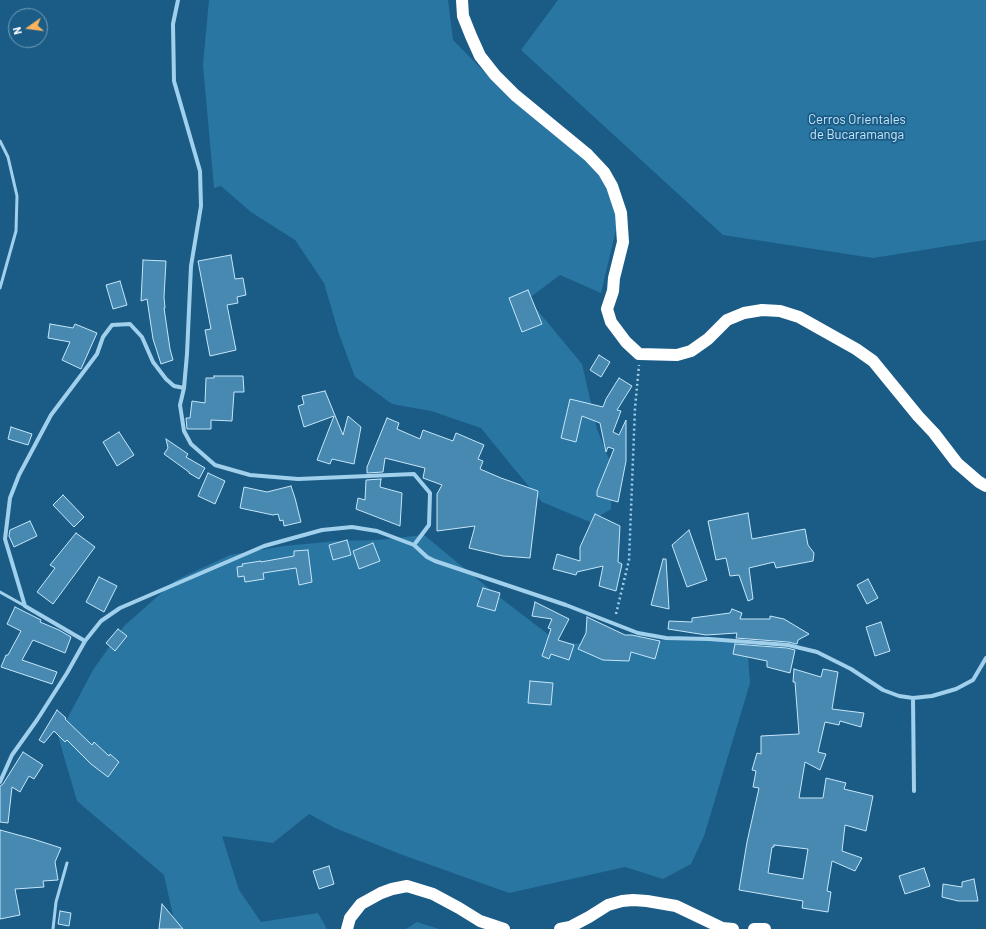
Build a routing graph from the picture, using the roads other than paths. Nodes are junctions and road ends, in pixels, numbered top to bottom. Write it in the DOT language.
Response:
graph roads {
  1 [pos="178,0"];
  2 [pos="462,0"];
  3 [pos="0,141"];
  4 [pos="0,288"];
  5 [pos="184,388"];
  6 [pos="986,486"];
  7 [pos="414,545"];
  8 [pos="0,592"];
  9 [pos="25,606"];
  10 [pos="85,641"];
  11 [pos="986,658"];
  12 [pos="913,698"];
  13 [pos="0,782"];
  14 [pos="914,791"];
  15 [pos="67,863"];
  16 [pos="53,929"];
  17 [pos="347,929"];
  18 [pos="504,929"];
  19 [pos="560,929"];
  20 [pos="733,929"];
  21 [pos="754,929"];
  22 [pos="765,929"];
  1 -- 5 [label="street"];
  2 -- 6 [label="highway"];
  3 -- 4 [label="lane"];
  5 -- 7 [label="street"];
  5 -- 9 [label="street"];
  7 -- 10 [label="street"];
  7 -- 12 [label="street"];
  8 -- 9 [label="lane"];
  9 -- 10 [label="street"];
  10 -- 13 [label="street"];
  11 -- 12 [label="street"];
  12 -- 14 [label="street"];
  15 -- 16 [label="lane"];
  17 -- 18 [label="highway"];
  19 -- 20 [label="highway"];
  21 -- 22 [label="highway"];
}
